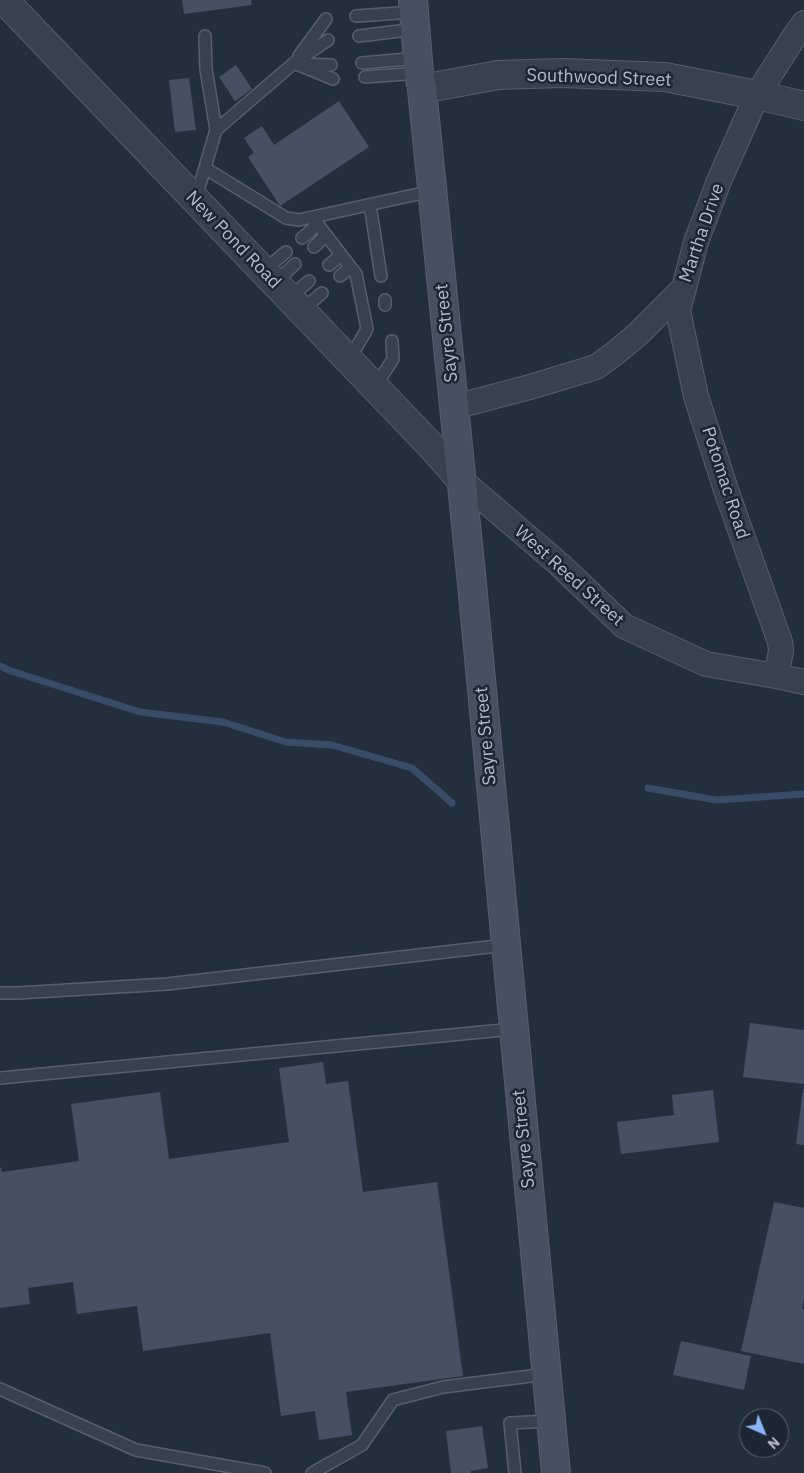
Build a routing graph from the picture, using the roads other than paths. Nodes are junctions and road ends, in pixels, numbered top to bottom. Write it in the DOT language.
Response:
graph roads {
  1 [pos="4,0"];
  2 [pos="414,14"];
  3 [pos="356,16"];
  4 [pos="326,19"];
  5 [pos="804,23"];
  6 [pos="205,36"];
  7 [pos="359,36"];
  8 [pos="328,40"];
  9 [pos="294,63"];
  10 [pos="362,63"];
  11 [pos="331,65"];
  12 [pos="420,73"];
  13 [pos="365,77"];
  14 [pos="333,79"];
  15 [pos="758,95"];
  16 [pos="804,106"];
  17 [pos="216,130"];
  18 [pos="205,168"];
  19 [pos="432,192"];
  20 [pos="196,201"];
  21 [pos="370,205"];
  22 [pos="315,221"];
  23 [pos="326,236"];
  24 [pos="302,238"];
  25 [pos="314,248"];
  26 [pos="286,252"];
  27 [pos="341,255"];
  28 [pos="295,264"];
  29 [pos="329,265"];
  30 [pos="350,267"];
  31 [pos="340,276"];
  32 [pos="381,276"];
  33 [pos="684,288"];
  34 [pos="288,289"];
  35 [pos="322,293"];
  36 [pos="392,341"];
  37 [pos="349,360"];
  38 [pos="375,387"];
  39 [pos="454,407"];
  40 [pos="461,480"];
  41 [pos="776,676"];
  42 [pos="804,682"];
  43 [pos="506,945"];
  44 [pos="0,993"];
  45 [pos="514,1029"];
  46 [pos="0,1078"];
  47 [pos="547,1374"];
  48 [pos="0,1388"];
  49 [pos="551,1421"];
  50 [pos="265,1473"];
  51 [pos="312,1473"];
  52 [pos="515,1473"];
  53 [pos="556,1473"];
  1 -- 20 [label="street, New Pond Road"];
  2 -- 3 [label="lane"];
  2 -- 7 [label="lane"];
  2 -- 12 [label="main road, Sayre Street"];
  4 -- 9 [label="lane"];
  5 -- 15 [label="street, Martha Drive"];
  6 -- 17 [label="lane"];
  8 -- 9 [label="lane"];
  9 -- 11 [label="lane"];
  9 -- 14 [label="lane"];
  9 -- 17 [label="lane"];
  10 -- 12 [label="lane"];
  12 -- 13 [label="lane"];
  12 -- 15 [label="street, Southwood Street"];
  12 -- 19 [label="main road, Sayre Street"];
  15 -- 16 [label="street, Southwood Street"];
  15 -- 33 [label="street, Martha Drive"];
  17 -- 18 [label="lane"];
  18 -- 20 [label="lane"];
  18 -- 22 [label="lane"];
  19 -- 21 [label="lane"];
  19 -- 39 [label="main road, Sayre Street"];
  20 -- 34 [label="street, New Pond Road"];
  21 -- 22 [label="lane"];
  21 -- 32 [label="lane"];
  22 -- 23 [label="lane"];
  22 -- 24 [label="lane"];
  23 -- 25 [label="lane"];
  23 -- 27 [label="lane"];
  26 -- 34 [label="lane"];
  27 -- 29 [label="lane"];
  27 -- 30 [label="lane"];
  28 -- 34 [label="lane"];
  30 -- 31 [label="lane"];
  30 -- 37 [label="lane"];
  33 -- 39 [label="street, Martha Drive"];
  33 -- 41 [label="street, Potomac Road"];
  34 -- 35 [label="lane"];
  34 -- 37 [label="street, New Pond Road"];
  36 -- 38 [label="lane"];
  37 -- 38 [label="street, New Pond Road"];
  38 -- 40 [label="street, New Pond Road"];
  39 -- 40 [label="main road, Sayre Street"];
  40 -- 41 [label="street, West Reed Street"];
  40 -- 43 [label="main road, Sayre Street"];
  41 -- 42 [label="street, West Reed Street"];
  43 -- 44 [label="lane"];
  43 -- 45 [label="main road, Sayre Street"];
  45 -- 46 [label="lane"];
  45 -- 47 [label="main road, Sayre Street"];
  47 -- 49 [label="main road, Sayre Street"];
  47 -- 51 [label="lane"];
  48 -- 50 [label="lane"];
  49 -- 52 [label="lane"];
  49 -- 53 [label="main road, Sayre Street"];
}
